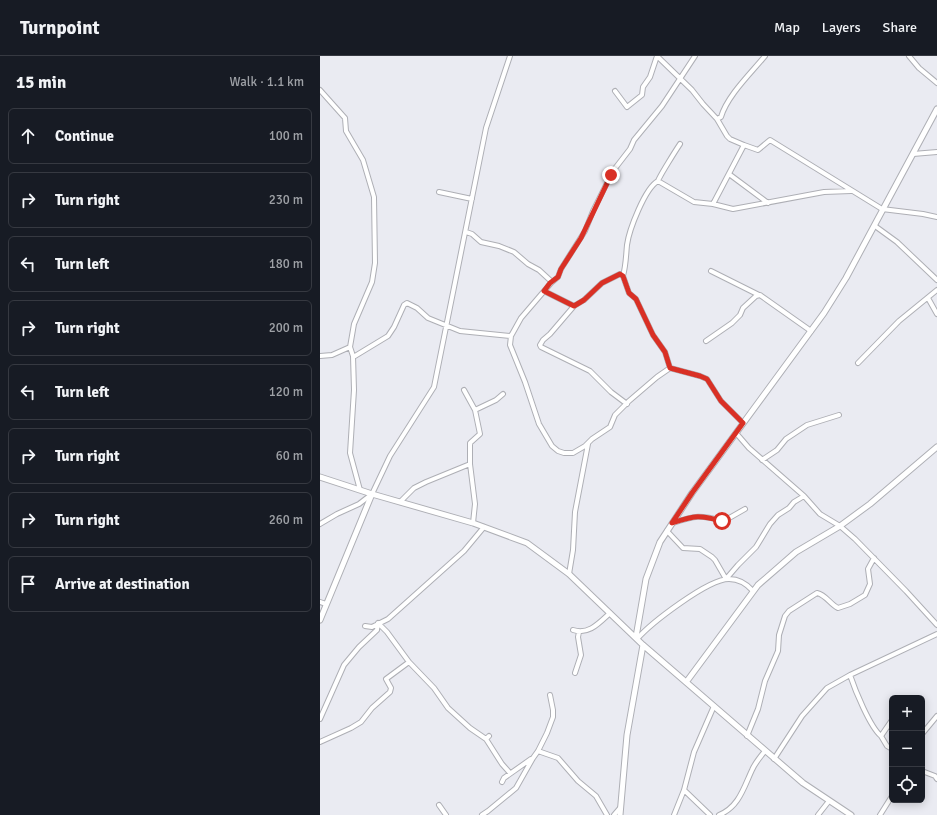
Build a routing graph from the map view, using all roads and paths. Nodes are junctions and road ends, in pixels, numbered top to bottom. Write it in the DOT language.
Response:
graph roads {
  1 [pos="510,56"];
  2 [pos="657,56"];
  3 [pos="695,56"];
  4 [pos="765,56"];
  5 [pos="908,56"];
  6 [pos="680,79"];
  7 [pos="937,83"];
  8 [pos="320,90"];
  9 [pos="615,91"];
  10 [pos="937,109"];
  11 [pos="717,119"];
  12 [pos="680,144"];
  13 [pos="744,145"];
  14 [pos="937,152"];
  15 [pos="913,154"];
  16 [pos="729,174"];
  17 [pos="658,181"];
  18 [pos="851,191"];
  19 [pos="439,192"];
  20 [pos="472,199"];
  21 [pos="768,203"];
  22 [pos="713,204"];
  23 [pos="882,210"];
  24 [pos="937,217"];
  25 [pos="874,226"];
  26 [pos="466,232"];
  27 [pos="711,271"];
  28 [pos="623,276"];
  29 [pos="937,280"];
  30 [pos="552,282"];
  31 [pos="937,290"];
  32 [pos="544,291"];
  33 [pos="760,295"];
  34 [pos="928,298"];
  35 [pos="574,306"];
  36 [pos="937,314"];
  37 [pos="447,325"];
  38 [pos="811,331"];
  39 [pos="511,336"];
  40 [pos="706,341"];
  41 [pos="350,347"];
  42 [pos="320,356"];
  43 [pos="353,356"];
  44 [pos="858,363"];
  45 [pos="670,368"];
  46 [pos="464,390"];
  47 [pos="503,394"];
  48 [pos="626,404"];
  49 [pos="475,410"];
  50 [pos="839,415"];
  51 [pos="743,423"];
  52 [pos="736,433"];
  53 [pos="588,444"];
  54 [pos="937,447"];
  55 [pos="762,460"];
  56 [pos="470,464"];
  57 [pos="320,477"];
  58 [pos="360,490"];
  59 [pos="372,494"];
  60 [pos="804,496"];
  61 [pos="400,502"];
  62 [pos="745,509"];
  63 [pos="473,523"];
  64 [pos="672,523"];
  65 [pos="320,524"];
  66 [pos="840,526"];
  67 [pos="484,527"];
  68 [pos="667,531"];
  69 [pos="874,558"];
  70 [pos="569,574"];
  71 [pos="726,579"];
  72 [pos="753,591"];
  73 [pos="320,602"];
  74 [pos="326,604"];
  75 [pos="610,613"];
  76 [pos="320,620"];
  77 [pos="378,623"];
  78 [pos="937,625"];
  79 [pos="365,626"];
  80 [pos="573,630"];
  81 [pos="579,632"];
  82 [pos="937,634"];
  83 [pos="636,638"];
  84 [pos="644,645"];
  85 [pos="409,662"];
  86 [pos="575,673"];
  87 [pos="850,676"];
  88 [pos="687,681"];
  89 [pos="550,695"];
  90 [pos="714,706"];
  91 [pos="937,716"];
  92 [pos="320,720"];
  93 [pos="889,724"];
  94 [pos="924,731"];
  95 [pos="748,736"];
  96 [pos="881,736"];
  97 [pos="320,742"];
  98 [pos="889,747"];
  99 [pos="538,751"];
  100 [pos="765,751"];
  101 [pos="533,758"];
  102 [pos="774,759"];
  103 [pos="925,772"];
  104 [pos="510,773"];
  105 [pos="936,777"];
  106 [pos="502,782"];
  107 [pos="684,790"];
  108 [pos="829,801"];
  109 [pos="889,801"];
  110 [pos="439,805"];
  111 [pos="620,808"];
  112 [pos="446,815"];
  113 [pos="482,815"];
  114 [pos="607,815"];
  115 [pos="614,815"];
  116 [pos="620,815"];
  117 [pos="674,815"];
  118 [pos="710,815"];
  119 [pos="719,815"];
  120 [pos="818,815"];
  121 [pos="852,815"];
  122 [pos="880,815"];
  1 -- 20 [label="street"];
  2 -- 6 [label="street"];
  2 -- 9 [label="street"];
  3 -- 6 [label="street"];
  4 -- 11 [label="street"];
  5 -- 7 [label="street"];
  6 -- 11 [label="street"];
  6 -- 30 [label="street"];
  8 -- 41 [label="street"];
  10 -- 15 [label="street"];
  11 -- 13 [label="street"];
  12 -- 17 [label="street"];
  13 -- 16 [label="street"];
  13 -- 18 [label="street"];
  14 -- 15 [label="street"];
  15 -- 23 [label="street"];
  16 -- 21 [label="street"];
  16 -- 22 [label="street"];
  17 -- 22 [label="street"];
  17 -- 28 [label="street"];
  18 -- 21 [label="street"];
  18 -- 23 [label="street"];
  19 -- 20 [label="street"];
  20 -- 26 [label="street"];
  21 -- 22 [label="street"];
  23 -- 24 [label="street"];
  23 -- 25 [label="street"];
  25 -- 29 [label="street"];
  25 -- 38 [label="street"];
  26 -- 30 [label="street"];
  26 -- 37 [label="street"];
  27 -- 33 [label="street"];
  28 -- 35 [label="street"];
  28 -- 45 [label="street"];
  30 -- 32 [label="street"];
  31 -- 34 [label="street"];
  32 -- 35 [label="street"];
  32 -- 39 [label="street"];
  33 -- 38 [label="street"];
  33 -- 40 [label="street"];
  34 -- 36 [label="street"];
  34 -- 44 [label="street"];
  35 -- 48 [label="street"];
  37 -- 39 [label="street"];
  37 -- 43 [label="street"];
  37 -- 59 [label="street"];
  38 -- 51 [label="street"];
  39 -- 53 [label="street"];
  41 -- 42 [label="street"];
  41 -- 43 [label="street"];
  43 -- 58 [label="street"];
  45 -- 48 [label="street"];
  45 -- 51 [label="street"];
  46 -- 49 [label="street"];
  47 -- 49 [label="street"];
  48 -- 53 [label="street"];
  49 -- 56 [label="street"];
  50 -- 55 [label="street"];
  51 -- 52 [label="street"];
  52 -- 55 [label="street"];
  52 -- 64 [label="street"];
  53 -- 70 [label="street"];
  54 -- 66 [label="street"];
  55 -- 60 [label="street"];
  56 -- 61 [label="street"];
  56 -- 63 [label="street"];
  57 -- 58 [label="street"];
  58 -- 59 [label="street"];
  59 -- 61 [label="street"];
  59 -- 65 [label="street"];
  59 -- 74 [label="street"];
  60 -- 66 [label="street"];
  60 -- 71 [label="street"];
  61 -- 63 [label="street"];
  62 -- 64 [label="street"];
  63 -- 67 [label="street"];
  64 -- 68 [label="street"];
  66 -- 69 [label="street"];
  66 -- 72 [label="street"];
  67 -- 70 [label="street"];
  67 -- 77 [label="street"];
  68 -- 71 [label="street"];
  68 -- 83 [label="street"];
  69 -- 78 [label="street"];
  69 -- 95 [label="street"];
  70 -- 75 [label="street"];
  71 -- 72 [label="street"];
  71 -- 83 [label="street"];
  72 -- 88 [label="street"];
  73 -- 74 [label="street"];
  74 -- 76 [label="street"];
  75 -- 81 [label="street"];
  75 -- 83 [label="street"];
  77 -- 79 [label="street"];
  77 -- 85 [label="street"];
  77 -- 92 [label="street"];
  80 -- 81 [label="street"];
  81 -- 86 [label="street"];
  82 -- 87 [label="street"];
  83 -- 84 [label="street"];
  84 -- 88 [label="street"];
  84 -- 111 [label="street"];
  85 -- 97 [label="street"];
  85 -- 104 [label="street"];
  87 -- 96 [label="street"];
  87 -- 102 [label="street"];
  88 -- 90 [label="street"];
  89 -- 99 [label="street"];
  90 -- 95 [label="street"];
  90 -- 107 [label="street"];
  91 -- 94 [label="street"];
  93 -- 96 [label="street"];
  95 -- 100 [label="street"];
  96 -- 98 [label="street"];
  99 -- 101 [label="street"];
  99 -- 114 [label="street"];
  100 -- 102 [label="street"];
  100 -- 119 [label="street"];
  101 -- 104 [label="street"];
  101 -- 113 [label="street"];
  102 -- 108 [label="street"];
  103 -- 105 [label="street"];
  104 -- 106 [label="street"];
  107 -- 117 [label="street"];
  107 -- 118 [label="street"];
  108 -- 120 [label="street"];
  108 -- 121 [label="street"];
  109 -- 122 [label="street"];
  110 -- 112 [label="street"];
  111 -- 115 [label="street"];
  111 -- 116 [label="street"];
}
